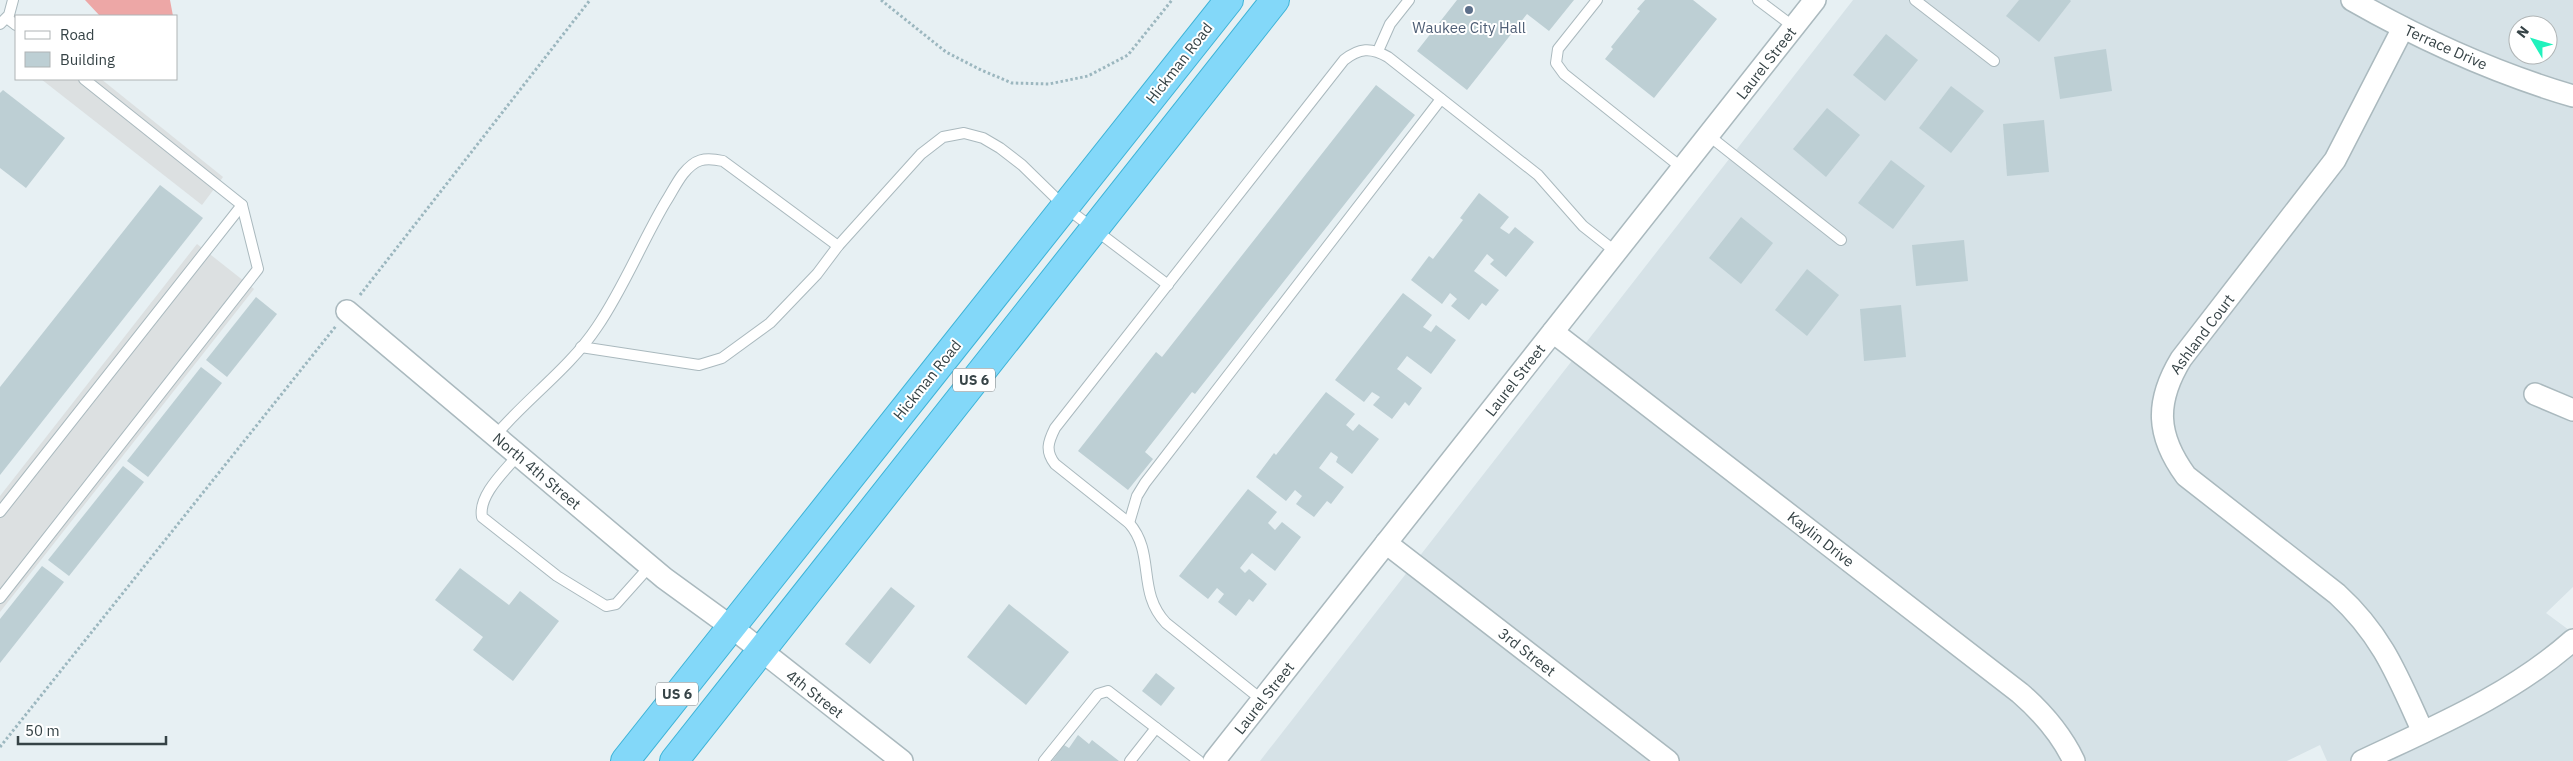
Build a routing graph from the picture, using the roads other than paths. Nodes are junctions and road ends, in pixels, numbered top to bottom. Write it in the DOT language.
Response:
graph roads {
  1 [pos="13,0"];
  2 [pos="1229,0"];
  3 [pos="1275,0"];
  4 [pos="1409,0"];
  5 [pos="1597,0"];
  6 [pos="1758,0"];
  7 [pos="1815,0"];
  8 [pos="1915,0"];
  9 [pos="2352,0"];
  10 [pos="3,21"];
  11 [pos="15,25"];
  12 [pos="1794,27"];
  13 [pos="2403,28"];
  14 [pos="1378,51"];
  15 [pos="1994,62"];
  16 [pos="85,80"];
  17 [pos="2573,96"];
  18 [pos="1441,99"];
  19 [pos="1708,136"];
  20 [pos="1682,168"];
  21 [pos="242,205"];
  22 [pos="1065,207"];
  23 [pos="1095,228"];
  24 [pos="1842,240"];
  25 [pos="838,246"];
  26 [pos="1616,252"];
  27 [pos="1168,285"];
  28 [pos="347,311"];
  29 [pos="1553,332"];
  30 [pos="581,347"];
  31 [pos="2535,394"];
  32 [pos="2573,410"];
  33 [pos="494,436"];
  34 [pos="518,455"];
  35 [pos="0,512"];
  36 [pos="1129,522"];
  37 [pos="1386,543"];
  38 [pos="650,566"];
  39 [pos="0,598"];
  40 [pos="730,626"];
  41 [pos="2573,640"];
  42 [pos="760,651"];
  43 [pos="1262,700"];
  44 [pos="1156,728"];
  45 [pos="2423,732"];
  46 [pos="625,761"];
  47 [pos="674,761"];
  48 [pos="902,761"];
  49 [pos="1044,761"];
  50 [pos="1130,761"];
  51 [pos="1199,761"];
  52 [pos="1214,761"];
  53 [pos="1668,761"];
  54 [pos="2074,761"];
  55 [pos="2362,761"];
  1 -- 10 [label="lane"];
  2 -- 22 [label="highway, Hickman Road / US 6"];
  3 -- 23 [label="highway, US 6"];
  4 -- 14 [label="lane"];
  5 -- 20 [label="lane"];
  6 -- 12 [label="lane"];
  7 -- 12 [label="street, Laurel Street"];
  8 -- 15 [label="lane"];
  9 -- 13 [label="street, Terrace Drive"];
  10 -- 11 [label="lane"];
  12 -- 19 [label="street, Laurel Street"];
  13 -- 17 [label="street, Terrace Drive"];
  13 -- 45 [label="street, Ashland Court"];
  14 -- 18 [label="lane"];
  14 -- 27 [label="lane"];
  16 -- 21 [label="lane"];
  18 -- 26 [label="lane"];
  18 -- 36 [label="lane"];
  19 -- 20 [label="street, Laurel Street"];
  19 -- 24 [label="lane"];
  20 -- 26 [label="street, Laurel Street"];
  21 -- 35 [label="lane"];
  21 -- 39 [label="lane"];
  22 -- 23 [label="lane"];
  22 -- 25 [label="lane"];
  22 -- 40 [label="highway, Hickman Road / US 6"];
  23 -- 27 [label="lane"];
  23 -- 42 [label="highway, US 6"];
  25 -- 30 [label="lane"];
  25 -- 30 [label="lane"];
  26 -- 29 [label="street, Laurel Street"];
  27 -- 36 [label="lane"];
  28 -- 33 [label="street, North 4th Street"];
  29 -- 37 [label="street, Laurel Street"];
  29 -- 54 [label="street, Kaylin Drive"];
  30 -- 33 [label="lane"];
  31 -- 32 [label="street"];
  33 -- 34 [label="street, North 4th Street"];
  34 -- 38 [label="street, North 4th Street"];
  34 -- 38 [label="lane"];
  36 -- 43 [label="lane"];
  37 -- 43 [label="street, Laurel Street"];
  37 -- 53 [label="street, 3rd Street"];
  38 -- 40 [label="street, North 4th Street"];
  40 -- 42 [label="street, 4th Street"];
  40 -- 46 [label="highway, Hickman Road / US 6"];
  41 -- 45 [label="street"];
  42 -- 47 [label="highway, US 6"];
  42 -- 48 [label="street, 4th Street"];
  43 -- 52 [label="street, Laurel Street"];
  44 -- 49 [label="lane"];
  44 -- 50 [label="lane"];
  44 -- 51 [label="lane"];
  45 -- 55 [label="street"];
}
